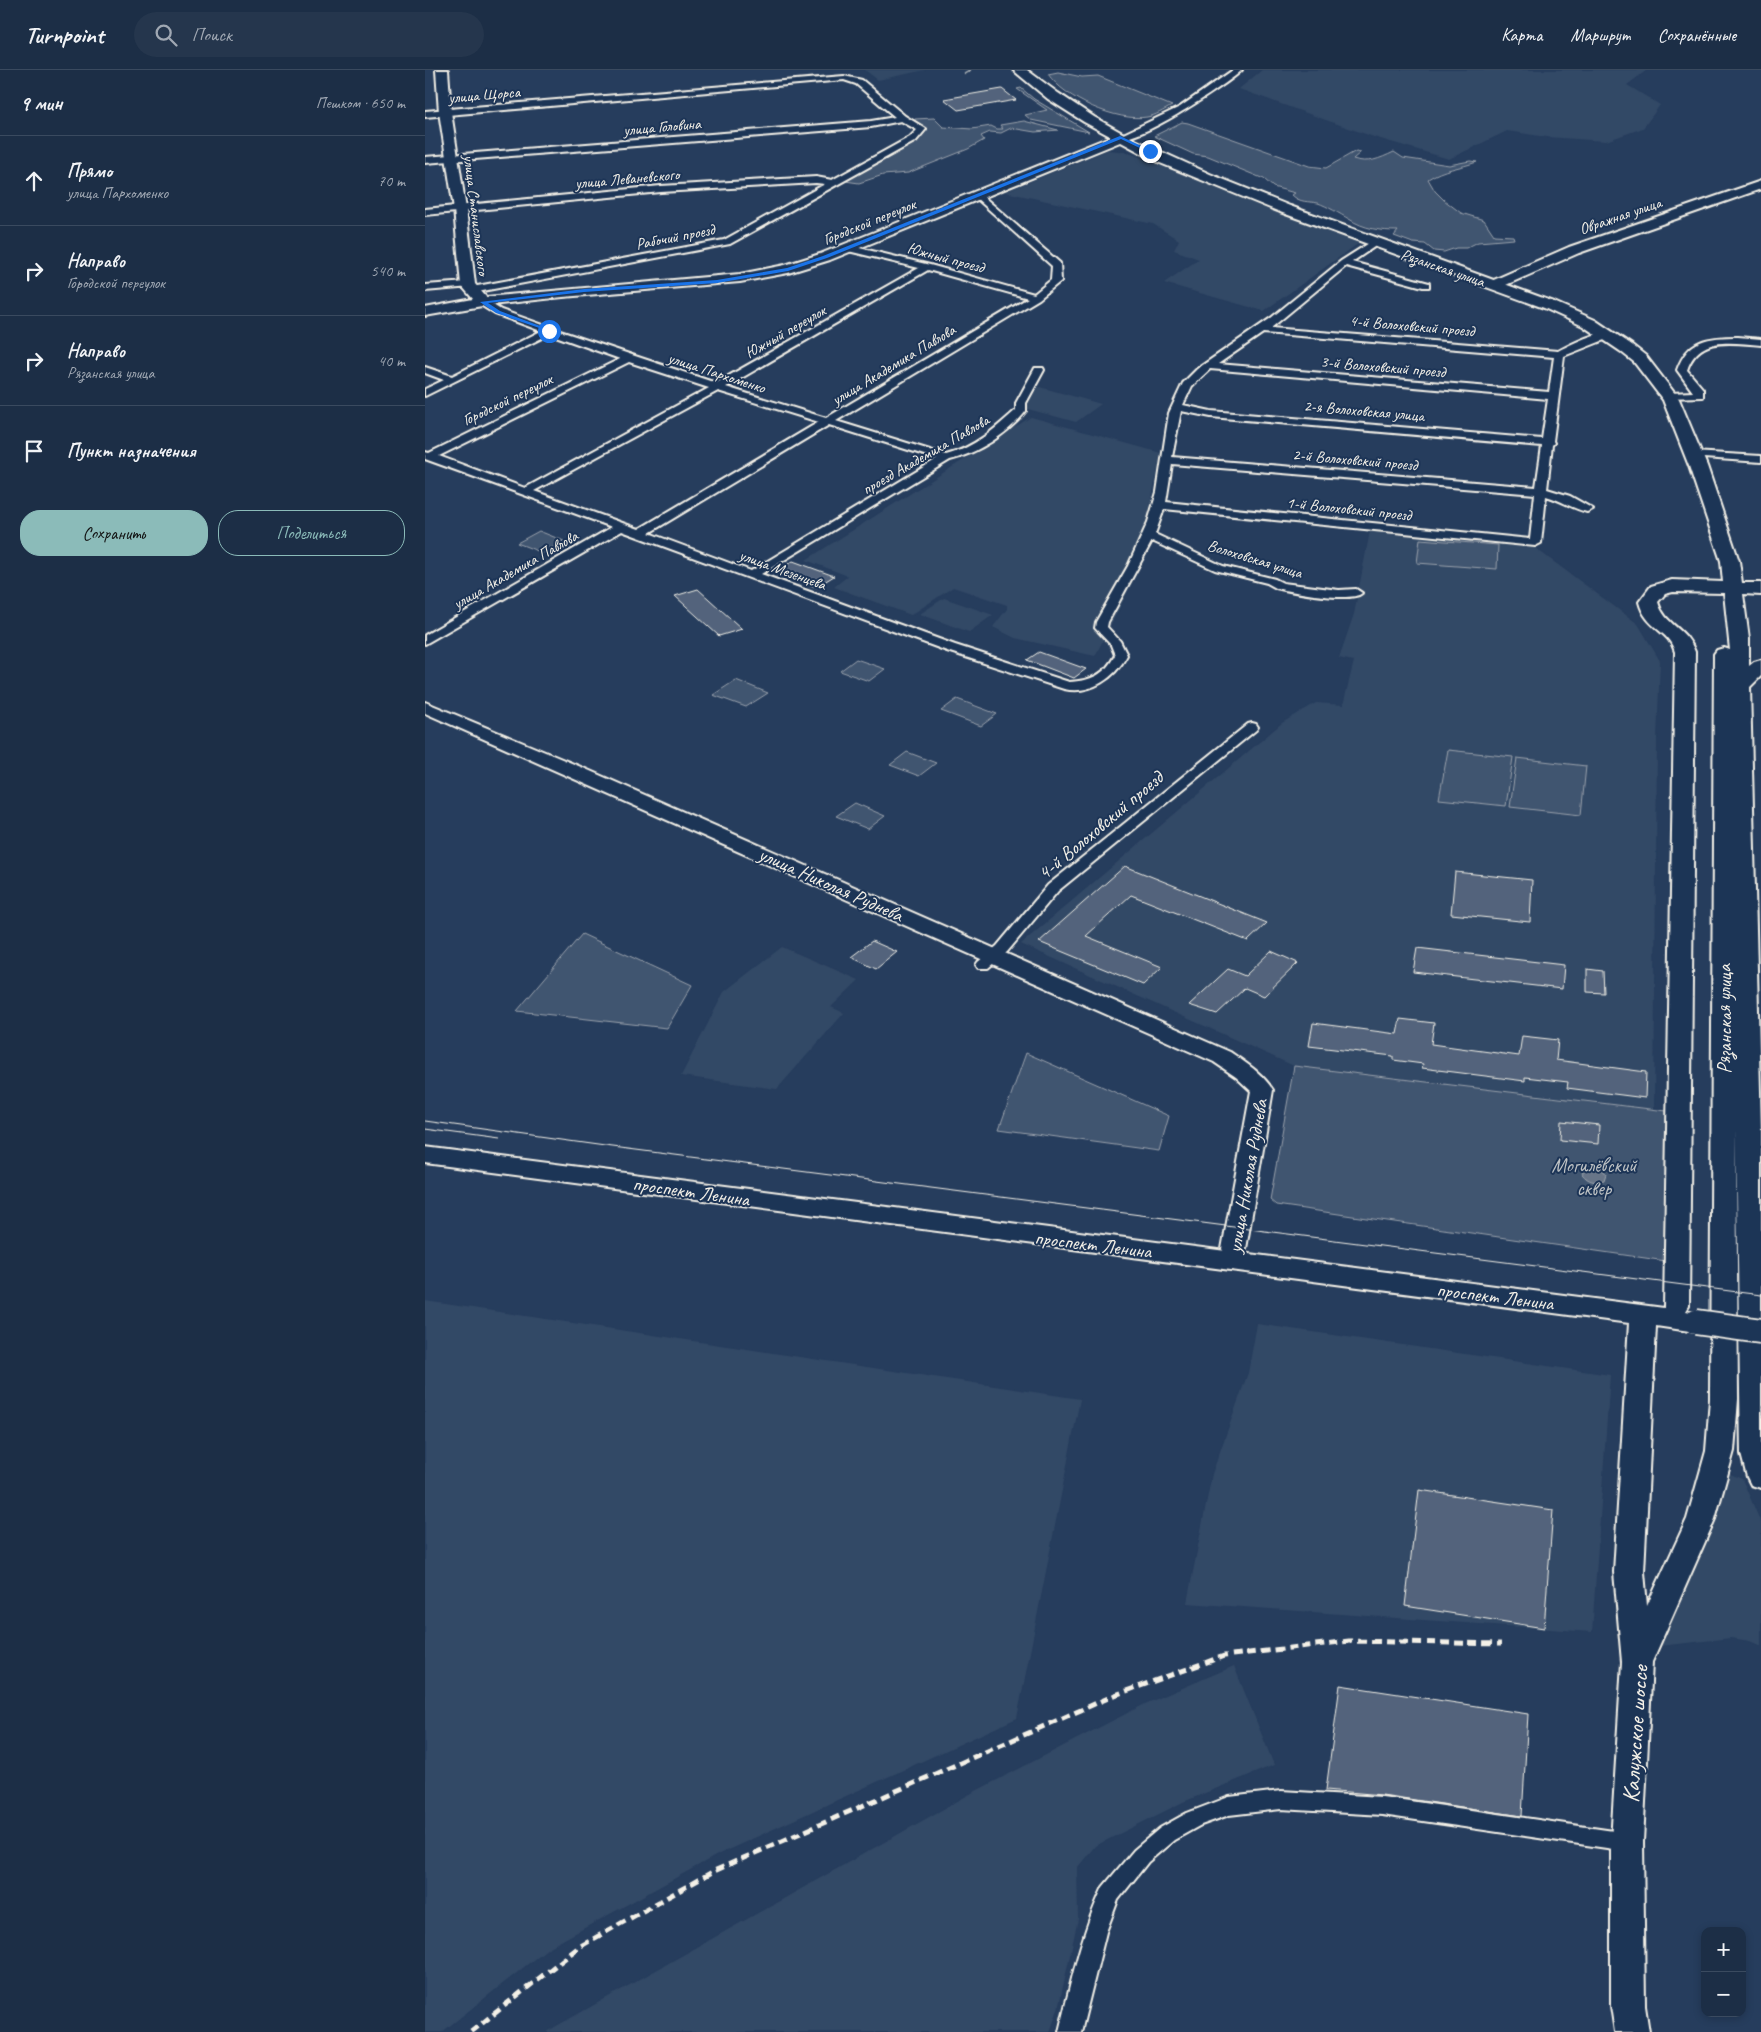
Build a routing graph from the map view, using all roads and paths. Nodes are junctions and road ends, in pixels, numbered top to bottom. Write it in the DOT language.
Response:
graph roads {
  1 [pos="442,70"];
  2 [pos="1019,70"];
  3 [pos="1238,70"];
  4 [pos="445,112"];
  5 [pos="425,114"];
  6 [pos="902,118"];
  7 [pos="1121,137"];
  8 [pos="452,158"];
  9 [pos="425,160"];
  10 [pos="831,183"];
  11 [pos="1761,185"];
  12 [pos="978,194"];
  13 [pos="460,209"];
  14 [pos="425,212"];
  15 [pos="1374,243"];
  16 [pos="847,248"];
  17 [pos="1345,263"];
  18 [pos="927,267"];
  19 [pos="1426,285"];
  20 [pos="1494,285"];
  21 [pos="470,287"];
  22 [pos="425,288"];
  23 [pos="1036,297"];
  24 [pos="482,302"];
  25 [pos="425,312"];
  26 [pos="1261,330"];
  27 [pos="549,331"];
  28 [pos="1608,335"];
  29 [pos="1761,342"];
  30 [pos="1559,354"];
  31 [pos="627,358"];
  32 [pos="1209,366"];
  33 [pos="425,370"];
  34 [pos="1039,370"];
  35 [pos="452,380"];
  36 [pos="716,388"];
  37 [pos="425,393"];
  38 [pos="1554,396"];
  39 [pos="1669,396"];
  40 [pos="1177,407"];
  41 [pos="829,422"];
  42 [pos="1549,443"];
  43 [pos="1693,455"];
  44 [pos="427,456"];
  45 [pos="946,458"];
  46 [pos="1761,459"];
  47 [pos="1166,460"];
  48 [pos="1541,491"];
  49 [pos="525,492"];
  50 [pos="1159,505"];
  51 [pos="1587,509"];
  52 [pos="621,527"];
  53 [pos="639,534"];
  54 [pos="1149,535"];
  55 [pos="752,575"];
  56 [pos="1733,588"];
  57 [pos="1761,589"];
  58 [pos="1356,592"];
  59 [pos="425,640"];
  60 [pos="1761,666"];
  61 [pos="1741,684"];
  62 [pos="425,707"];
  63 [pos="425,719"];
  64 [pos="1253,727"];
  65 [pos="988,960"];
  66 [pos="425,1142"];
  67 [pos="425,1156"];
  68 [pos="1233,1255"];
  69 [pos="1689,1312"];
  70 [pos="1643,1316"];
  71 [pos="1761,1316"];
  72 [pos="1761,1331"];
  73 [pos="1721,1451"];
  74 [pos="1761,1477"];
  75 [pos="1637,1662"];
  76 [pos="1627,1842"];
  77 [pos="1070,2032"];
  78 [pos="1632,2032"];
  1 -- 4 [label="street, улица Станиславского"];
  2 -- 7 [label="main road, Рязанская улица"];
  3 -- 7 [label="street, Городской переулок"];
  4 -- 5 [label="street, улица Щорса"];
  4 -- 6 [label="street, улица Щорса"];
  4 -- 8 [label="street, улица Станиславского"];
  6 -- 8 [label="street, улица Головина"];
  6 -- 10 [label="street, Рабочий проезд"];
  7 -- 12 [label="street, Городской переулок"];
  7 -- 15 [label="main road, Рязанская улица"];
  8 -- 9 [label="street, улица Головина"];
  8 -- 13 [label="street, улица Станиславского"];
  10 -- 13 [label="street, улица Леваневского"];
  10 -- 21 [label="street, Рабочий проезд"];
  11 -- 20 [label="street, Овражная улица"];
  12 -- 16 [label="street, Городской переулок"];
  12 -- 23 [label="street, улица Академика Павлова"];
  13 -- 14 [label="street, улица Леваневского"];
  13 -- 21 [label="street, улица Станиславского"];
  15 -- 17 [label="street"];
  15 -- 20 [label="main road, Рязанская улица"];
  16 -- 18 [label="street, Южный проезд"];
  16 -- 24 [label="street, Городской переулок"];
  17 -- 19 [label="street"];
  17 -- 26 [label="street"];
  18 -- 23 [label="street, Южный проезд"];
  18 -- 36 [label="street, Южный переулок"];
  20 -- 28 [label="main road, Рязанская улица"];
  21 -- 22 [label="street"];
  21 -- 24 [label="street, улица Станиславского"];
  23 -- 41 [label="street, улица Академика Павлова"];
  24 -- 25 [label="street, улица Станиславского"];
  24 -- 27 [label="street, улица Пархоменко"];
  26 -- 30 [label="street, 4-й Волоховский проезд"];
  26 -- 32 [label="street"];
  27 -- 31 [label="street, улица Пархоменко"];
  27 -- 35 [label="street"];
  28 -- 30 [label="street"];
  28 -- 39 [label="main road, Рязанская улица"];
  29 -- 39 [label="street"];
  30 -- 38 [label="street"];
  31 -- 36 [label="street, улица Пархоменко"];
  31 -- 44 [label="street, Городской переулок"];
  32 -- 38 [label="street, 3-й Волоховский проезд"];
  32 -- 40 [label="street"];
  33 -- 35 [label="street"];
  34 -- 45 [label="street, проезд Академика Павлова"];
  35 -- 37 [label="street"];
  36 -- 41 [label="street, улица Пархоменко"];
  36 -- 49 [label="street, Южный переулок"];
  38 -- 42 [label="street"];
  39 -- 43 [label="main road, Рязанская улица"];
  40 -- 42 [label="street, 2-я Волоховская улица"];
  40 -- 47 [label="street"];
  41 -- 45 [label="street, улица Пархоменко"];
  41 -- 53 [label="street, улица Академика Павлова"];
  42 -- 48 [label="street"];
  43 -- 46 [label="street"];
  43 -- 56 [label="main road, Рязанская улица"];
  44 -- 49 [label="street, улица Мезенцева"];
  45 -- 55 [label="street, проезд Академика Павлова"];
  47 -- 48 [label="street, 2-й Волоховский проезд"];
  47 -- 50 [label="street"];
  48 -- 50 [label="street, 1-й Волоховский проезд"];
  48 -- 51 [label="street, 2-й Волоховский проезд"];
  49 -- 52 [label="street, улица Мезенцева"];
  50 -- 54 [label="street"];
  52 -- 53 [label="street, улица Мезенцева"];
  52 -- 59 [label="street, улица Академика Павлова"];
  53 -- 55 [label="street, улица Мезенцева"];
  54 -- 55 [label="street, улица Мезенцева"];
  54 -- 58 [label="street, Волоховская улица"];
  56 -- 57 [label="main road"];
  56 -- 61 [label="main road, Рязанская улица"];
  56 -- 69 [label="main road"];
  56 -- 73 [label="main road, Рязанская улица"];
  60 -- 61 [label="main road"];
  61 -- 74 [label="main road, Рязанская улица"];
  62 -- 65 [label="street, улица Николая Руднева"];
  63 -- 65 [label="street, улица Николая Руднева"];
  64 -- 65 [label="street, 4-й Волоховский проезд"];
  65 -- 68 [label="street, улица Николая Руднева"];
  66 -- 68 [label="main road, проспект Ленина"];
  67 -- 68 [label="main road, проспект Ленина"];
  68 -- 69 [label="main road, проспект Ленина"];
  68 -- 70 [label="main road, проспект Ленина"];
  69 -- 70 [label="main road, проспект Ленина"];
  69 -- 71 [label="main road"];
  69 -- 72 [label="main road, проспект Ленина, bridge"];
  70 -- 75 [label="main road"];
  73 -- 75 [label="main road, Калужское шоссе"];
  75 -- 76 [label="main road, Калужское шоссе"];
  76 -- 77 [label="street"];
  76 -- 78 [label="main road, Калужское шоссе"];
}
